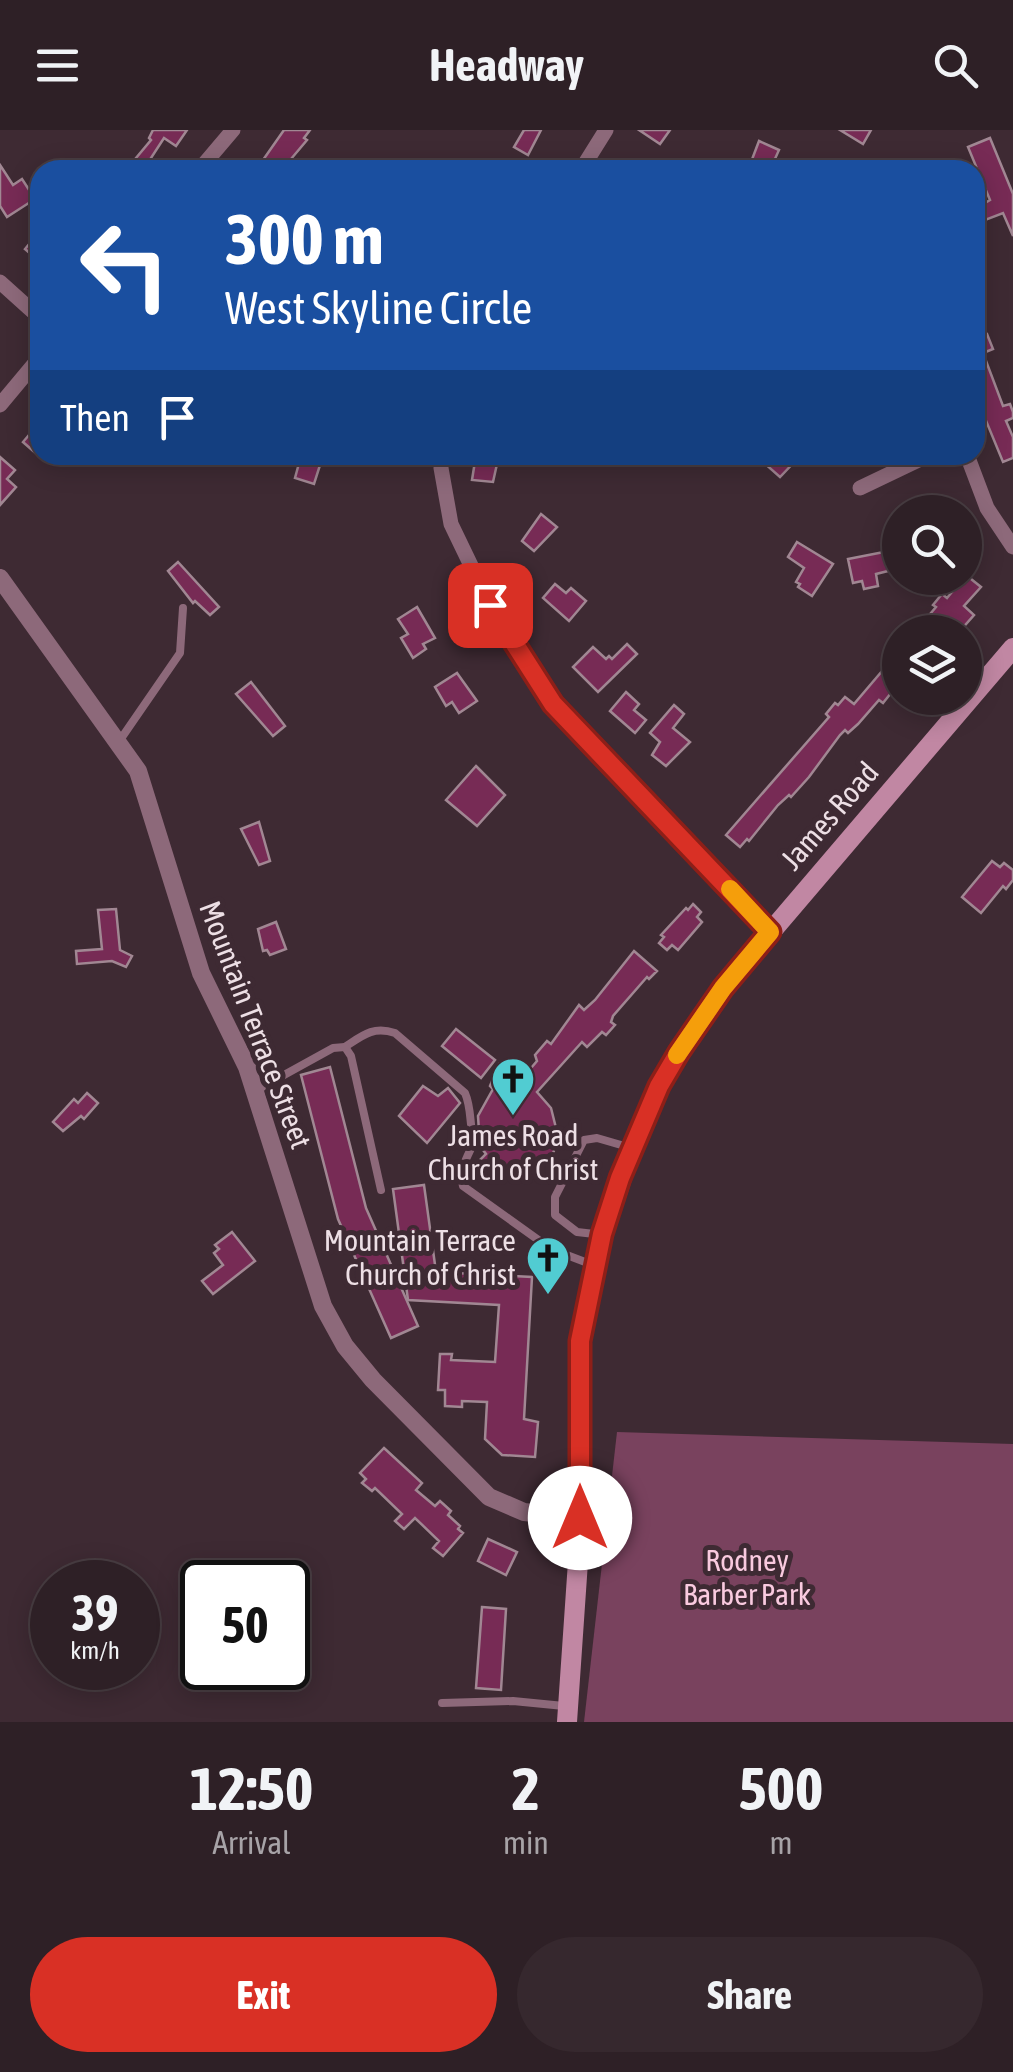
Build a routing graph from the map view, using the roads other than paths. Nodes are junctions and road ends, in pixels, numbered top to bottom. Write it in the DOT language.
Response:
graph roads {
  1 [pos="233,130"];
  2 [pos="606,130"];
  3 [pos="208,160"];
  4 [pos="588,160"];
  5 [pos="0,282"];
  6 [pos="30,309"];
  7 [pos="30,368"];
  8 [pos="0,404"];
  9 [pos="442,465"];
  10 [pos="908,465"];
  11 [pos="971,465"];
  12 [pos="860,488"];
  13 [pos="1013,547"];
  14 [pos="0,578"];
  15 [pos="183,608"];
  16 [pos="1013,648"];
  17 [pos="118,743"];
  18 [pos="770,932"];
  19 [pos="345,1047"];
  20 [pos="255,1091"];
  21 [pos="632,1148"];
  22 [pos="382,1190"];
  23 [pos="602,1234"];
  24 [pos="596,1266"];
  25 [pos="580,1518"];
  26 [pos="442,1702"];
  27 [pos="568,1714"];
  1 -- 3 [label="street"];
  2 -- 4 [label="street"];
  5 -- 6 [label="street"];
  7 -- 8 [label="street"];
  9 -- 18 [label="street"];
  10 -- 12 [label="street"];
  11 -- 13 [label="street"];
  14 -- 17 [label="street, Mountain Terrace Street"];
  15 -- 17 [label="lane"];
  16 -- 18 [label="main road, James Road"];
  17 -- 20 [label="street, Mountain Terrace Street"];
  18 -- 21 [label="main road, James Road"];
  19 -- 20 [label="lane"];
  19 -- 22 [label="lane"];
  19 -- 24 [label="lane"];
  20 -- 25 [label="street, Mountain Terrace Street"];
  21 -- 23 [label="main road, James Road"];
  21 -- 23 [label="lane"];
  23 -- 24 [label="main road, James Road"];
  24 -- 25 [label="main road, James Road"];
  25 -- 27 [label="main road, James Road"];
  26 -- 27 [label="lane"];
}
